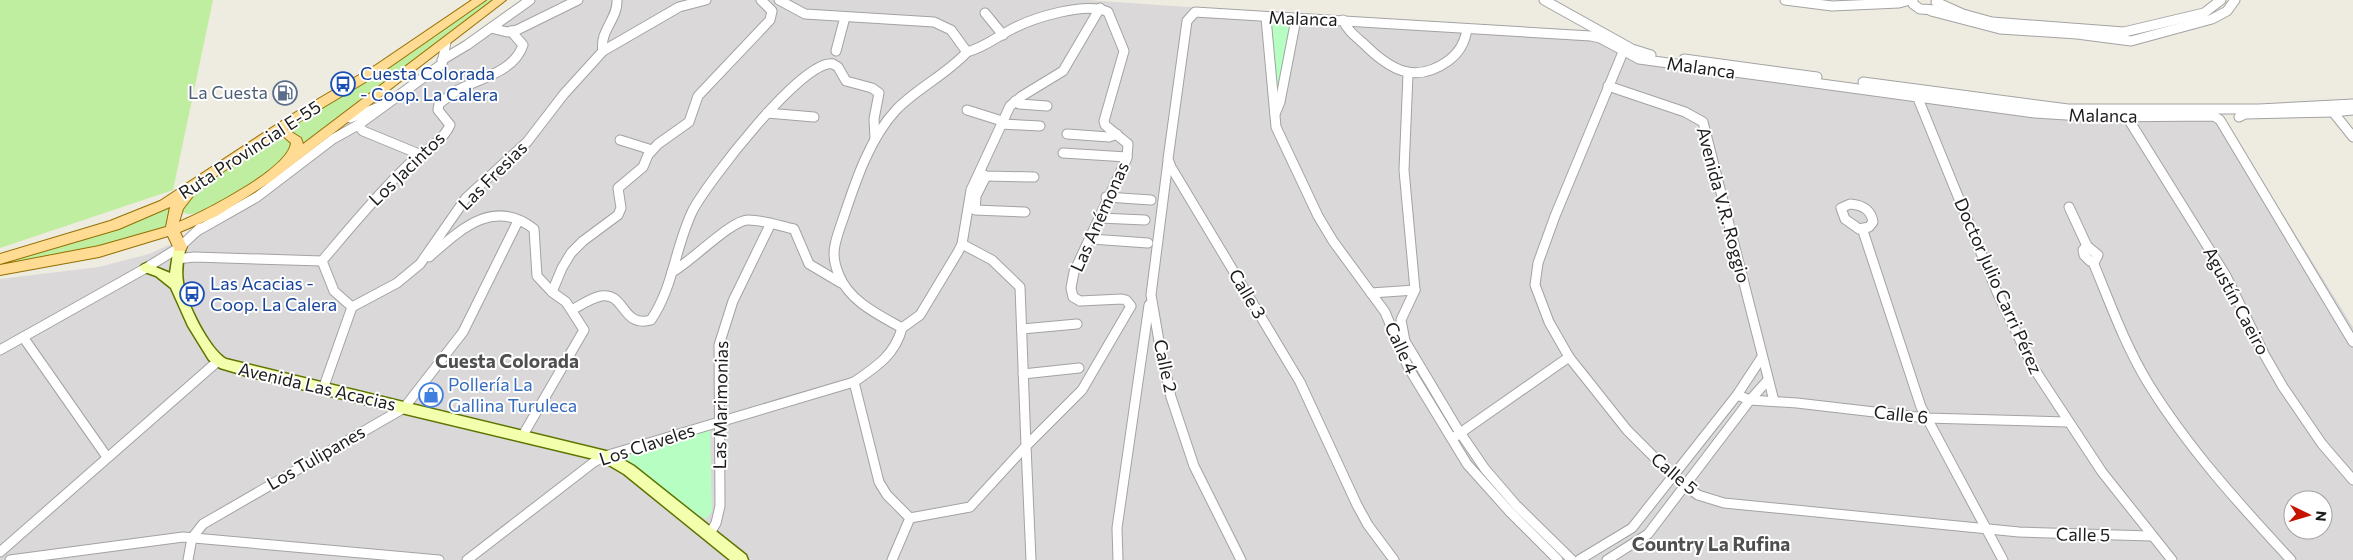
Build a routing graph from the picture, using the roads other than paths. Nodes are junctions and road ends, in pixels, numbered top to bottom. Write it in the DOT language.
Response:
graph roads {
  1 [pos="480,0"];
  2 [pos="500,0"];
  3 [pos="530,0"];
  4 [pos="578,0"];
  5 [pos="617,0"];
  6 [pos="706,0"];
  7 [pos="761,0"];
  8 [pos="779,0"];
  9 [pos="1544,0"];
  10 [pos="1785,0"];
  11 [pos="1911,0"];
  12 [pos="1934,1"];
  13 [pos="2219,1"];
  14 [pos="2233,3"];
  15 [pos="1895,4"];
  16 [pos="1100,8"];
  17 [pos="1920,9"];
  18 [pos="1931,11"];
  19 [pos="985,13"];
  20 [pos="845,17"];
  21 [pos="1266,18"];
  22 [pos="1296,19"];
  23 [pos="1343,20"];
  24 [pos="492,28"];
  25 [pos="2143,28"];
  26 [pos="1467,30"];
  27 [pos="511,31"];
  28 [pos="1003,35"];
  29 [pos="2152,35"];
  30 [pos="446,42"];
  31 [pos="603,51"];
  32 [pos="836,51"];
  33 [pos="967,52"];
  34 [pos="1623,52"];
  35 [pos="442,60"];
  36 [pos="1408,74"];
  37 [pos="1608,86"];
  38 [pos="1917,96"];
  39 [pos="391,101"];
  40 [pos="1015,101"];
  41 [pos="2353,104"];
  42 [pos="1047,106"];
  43 [pos="967,110"];
  44 [pos="2353,110"];
  45 [pos="2333,112"];
  46 [pos="767,113"];
  47 [pos="1274,116"];
  48 [pos="814,117"];
  49 [pos="2127,117"];
  50 [pos="2238,117"];
  51 [pos="1002,122"];
  52 [pos="358,125"];
  53 [pos="334,126"];
  54 [pos="1040,126"];
  55 [pos="275,131"];
  56 [pos="1067,134"];
  57 [pos="1117,134"];
  58 [pos="291,136"];
  59 [pos="2353,137"];
  60 [pos="875,139"];
  61 [pos="620,140"];
  62 [pos="652,150"];
  63 [pos="1063,153"];
  64 [pos="419,154"];
  65 [pos="239,155"];
  66 [pos="1127,158"];
  67 [pos="1168,159"];
  68 [pos="215,172"];
  69 [pos="272,174"];
  70 [pos="982,174"];
  71 [pos="1034,177"];
  72 [pos="1182,186"];
  73 [pos="1164,189"];
  74 [pos="248,192"];
  75 [pos="1106,198"];
  76 [pos="1151,200"];
  77 [pos="2069,208"];
  78 [pos="175,210"];
  79 [pos="1025,212"];
  80 [pos="1099,218"];
  81 [pos="1146,220"];
  82 [pos="518,221"];
  83 [pos="771,223"];
  84 [pos="1863,230"];
  85 [pos="197,231"];
  86 [pos="1091,239"];
  87 [pos="176,244"];
  88 [pos="962,244"];
  89 [pos="1148,244"];
  90 [pos="0,259"];
  91 [pos="322,261"];
  92 [pos="420,264"];
  93 [pos="146,268"];
  94 [pos="0,270"];
  95 [pos="672,272"];
  96 [pos="841,283"];
  97 [pos="177,284"];
  98 [pos="1414,290"];
  99 [pos="552,292"];
  100 [pos="1371,294"];
  101 [pos="1151,295"];
  102 [pos="352,308"];
  103 [pos="572,310"];
  104 [pos="1403,311"];
  105 [pos="1385,312"];
  106 [pos="1077,324"];
  107 [pos="902,328"];
  108 [pos="1022,329"];
  109 [pos="23,337"];
  110 [pos="1159,340"];
  111 [pos="1144,342"];
  112 [pos="2353,342"];
  113 [pos="0,350"];
  114 [pos="1762,356"];
  115 [pos="1569,357"];
  116 [pos="218,361"];
  117 [pos="1079,368"];
  118 [pos="1023,374"];
  119 [pos="1768,380"];
  120 [pos="854,382"];
  121 [pos="323,389"];
  122 [pos="1737,395"];
  123 [pos="1750,400"];
  124 [pos="1774,401"];
  125 [pos="404,408"];
  126 [pos="1926,418"];
  127 [pos="718,422"];
  128 [pos="2067,422"];
  129 [pos="523,435"];
  130 [pos="1456,436"];
  131 [pos="1026,446"];
  132 [pos="605,456"];
  133 [pos="107,457"];
  134 [pos="1673,476"];
  135 [pos="2353,480"];
  136 [pos="1684,485"];
  137 [pos="910,518"];
  138 [pos="1986,529"];
  139 [pos="710,535"];
  140 [pos="2151,536"];
  141 [pos="192,538"];
  142 [pos="0,552"];
  143 [pos="332,555"];
  144 [pos="10,560"];
  145 [pos="188,560"];
  146 [pos="439,560"];
  147 [pos="467,560"];
  148 [pos="741,560"];
  149 [pos="892,560"];
  150 [pos="1031,560"];
  151 [pos="1118,560"];
  152 [pos="1241,560"];
  153 [pos="1394,560"];
  154 [pos="1558,560"];
  155 [pos="1572,560"];
  156 [pos="1579,560"];
  157 [pos="1607,560"];
  158 [pos="2003,560"];
  159 [pos="2172,560"];
  160 [pos="2291,560"];
  1 -- 55 [label="main road, Ruta Provincial E-55"];
  2 -- 30 [label="main road, Ruta Provincial E-55"];
  3 -- 24 [label="street"];
  4 -- 27 [label="street"];
  5 -- 31 [label="street"];
  6 -- 31 [label="street, Las Fresias"];
  7 -- 62 [label="street"];
  8 -- 20 [label="street"];
  9 -- 41 [label="street"];
  10 -- 15 [label="street"];
  11 -- 15 [label="street"];
  11 -- 17 [label="street"];
  12 -- 18 [label="street"];
  12 -- 25 [label="street"];
  13 -- 14 [label="street"];
  13 -- 25 [label="street"];
  14 -- 29 [label="street"];
  15 -- 17 [label="street"];
  16 -- 28 [label="street"];
  16 -- 40 [label="street"];
  16 -- 57 [label="street, Las Anémonas"];
  17 -- 18 [label="street"];
  18 -- 29 [label="street"];
  19 -- 28 [label="street"];
  20 -- 32 [label="street"];
  20 -- 33 [label="street"];
  21 -- 22 [label="street, Malanca"];
  21 -- 47 [label="street, Calle 4"];
  21 -- 67 [label="street, Malanca"];
  22 -- 23 [label="street, Malanca"];
  22 -- 47 [label="street"];
  23 -- 26 [label="street, Malanca"];
  23 -- 36 [label="street"];
  24 -- 27 [label="street"];
  24 -- 35 [label="street"];
  25 -- 29 [label="street"];
  26 -- 34 [label="street, Malanca"];
  26 -- 36 [label="street"];
  27 -- 64 [label="street, Los Jacintos"];
  28 -- 33 [label="street"];
  30 -- 35 [label="street"];
  30 -- 53 [label="main road, Ruta Provincial E-55"];
  31 -- 92 [label="street, Las Fresias"];
  33 -- 60 [label="street"];
  34 -- 37 [label="street, Calle 5"];
  34 -- 38 [label="street, Malanca"];
  35 -- 39 [label="street"];
  36 -- 98 [label="street"];
  37 -- 114 [label="street, Avenida V.R. Roggio"];
  37 -- 115 [label="street, Calle 5"];
  38 -- 49 [label="street, Malanca"];
  38 -- 128 [label="street, Doctor Julio Carri Pérez"];
  39 -- 52 [label="street"];
  39 -- 53 [label="street"];
  40 -- 42 [label="street"];
  40 -- 51 [label="street"];
  43 -- 51 [label="street"];
  44 -- 45 [label="street"];
  45 -- 50 [label="street"];
  45 -- 59 [label="street"];
  46 -- 48 [label="street"];
  46 -- 60 [label="street"];
  46 -- 95 [label="street"];
  47 -- 100 [label="street, Calle 4"];
  49 -- 112 [label="street, Malanca"];
  49 -- 135 [label="street, Agustín Caeiro"];
  51 -- 54 [label="street"];
  51 -- 70 [label="street"];
  52 -- 64 [label="street"];
  52 -- 85 [label="street"];
  53 -- 69 [label="main road, Ruta Provincial E-55"];
  55 -- 58 [label="main road"];
  55 -- 65 [label="main road, Ruta Provincial E-55"];
  56 -- 57 [label="street"];
  57 -- 66 [label="street, Las Anémonas"];
  58 -- 65 [label="main road"];
  58 -- 69 [label="main road"];
  60 -- 96 [label="street"];
  61 -- 62 [label="street"];
  62 -- 99 [label="street"];
  63 -- 66 [label="street"];
  64 -- 91 [label="street, Los Jacintos"];
  65 -- 68 [label="main road, Ruta Provincial E-55"];
  66 -- 75 [label="street, Las Anémonas"];
  67 -- 72 [label="street, Calle 3"];
  67 -- 73 [label="street, Calle 2"];
  68 -- 78 [label="main road"];
  68 -- 90 [label="main road, Ruta Provincial E-55"];
  69 -- 74 [label="main road, Ruta Provincial E-55"];
  70 -- 71 [label="street"];
  70 -- 79 [label="street"];
  70 -- 88 [label="street"];
  72 -- 73 [label="street"];
  72 -- 153 [label="street, Calle 3"];
  73 -- 101 [label="street, Calle 2"];
  74 -- 78 [label="main road"];
  74 -- 85 [label="street"];
  74 -- 87 [label="main road, Ruta Provincial E-55"];
  75 -- 76 [label="street"];
  75 -- 80 [label="street, Las Anémonas"];
  77 -- 160 [label="street"];
  78 -- 87 [label="main road"];
  80 -- 81 [label="street"];
  80 -- 86 [label="street, Las Anémonas"];
  82 -- 92 [label="street"];
  82 -- 99 [label="street"];
  82 -- 125 [label="street, Los Tulipanes"];
  83 -- 95 [label="street"];
  83 -- 96 [label="street"];
  83 -- 127 [label="street, Las Marimonias"];
  84 -- 126 [label="street"];
  85 -- 87 [label="street"];
  86 -- 89 [label="street"];
  86 -- 131 [label="street, Las Anémonas"];
  87 -- 91 [label="street"];
  87 -- 93 [label="street"];
  87 -- 94 [label="main road"];
  87 -- 97 [label="street, Avenida Las Acacias"];
  88 -- 107 [label="street"];
  88 -- 108 [label="street"];
  91 -- 102 [label="street"];
  92 -- 102 [label="street, Las Fresias"];
  93 -- 97 [label="street"];
  93 -- 109 [label="street"];
  95 -- 103 [label="street"];
  96 -- 107 [label="street"];
  97 -- 116 [label="street, Avenida Las Acacias"];
  98 -- 100 [label="street"];
  98 -- 104 [label="street"];
  99 -- 103 [label="street"];
  100 -- 105 [label="street, Calle 4"];
  101 -- 110 [label="street, Calle 2"];
  101 -- 111 [label="street"];
  102 -- 121 [label="street"];
  103 -- 129 [label="street"];
  104 -- 105 [label="street"];
  104 -- 130 [label="street, Calle 4"];
  105 -- 130 [label="street, Calle 4"];
  106 -- 108 [label="street"];
  107 -- 120 [label="street"];
  108 -- 118 [label="street"];
  109 -- 113 [label="street"];
  109 -- 133 [label="street"];
  110 -- 111 [label="street"];
  110 -- 152 [label="street, Calle 2"];
  111 -- 151 [label="street"];
  114 -- 119 [label="street, Avenida V.R. Roggio"];
  114 -- 122 [label="street"];
  115 -- 130 [label="street"];
  115 -- 134 [label="street, Calle 5"];
  116 -- 121 [label="street, Avenida Las Acacias"];
  116 -- 133 [label="street"];
  117 -- 118 [label="street"];
  118 -- 131 [label="street"];
  119 -- 123 [label="street"];
  119 -- 124 [label="street, Avenida V.R. Roggio"];
  120 -- 127 [label="street, Los Claveles"];
  120 -- 137 [label="street"];
  121 -- 125 [label="street, Avenida Las Acacias"];
  122 -- 123 [label="street, Calle 6"];
  122 -- 134 [label="street"];
  123 -- 124 [label="street, Calle 6"];
  123 -- 136 [label="street"];
  124 -- 126 [label="street, Calle 6"];
  125 -- 129 [label="street, Avenida Las Acacias"];
  125 -- 141 [label="street, Los Tulipanes"];
  126 -- 128 [label="street, Calle 6"];
  126 -- 138 [label="street"];
  127 -- 132 [label="street, Los Claveles"];
  127 -- 139 [label="street, Las Marimonias"];
  128 -- 140 [label="street, Doctor Julio Carri Pérez"];
  129 -- 132 [label="street, Avenida Las Acacias"];
  130 -- 154 [label="street, Calle 4"];
  130 -- 155 [label="street, Calle 4"];
  131 -- 137 [label="street"];
  131 -- 150 [label="street"];
  132 -- 139 [label="street, Avenida Las Acacias"];
  132 -- 147 [label="street, Los Claveles"];
  133 -- 142 [label="street"];
  134 -- 136 [label="street, Calle 5"];
  134 -- 156 [label="street"];
  136 -- 138 [label="street, Calle 5"];
  136 -- 157 [label="street"];
  137 -- 149 [label="street"];
  138 -- 140 [label="street, Calle 5"];
  138 -- 158 [label="street"];
  139 -- 148 [label="street, Avenida Las Acacias"];
  140 -- 159 [label="street, Doctor Julio Carri Pérez"];
  141 -- 143 [label="street"];
  141 -- 144 [label="street"];
  141 -- 145 [label="street"];
  143 -- 146 [label="street"];
}
